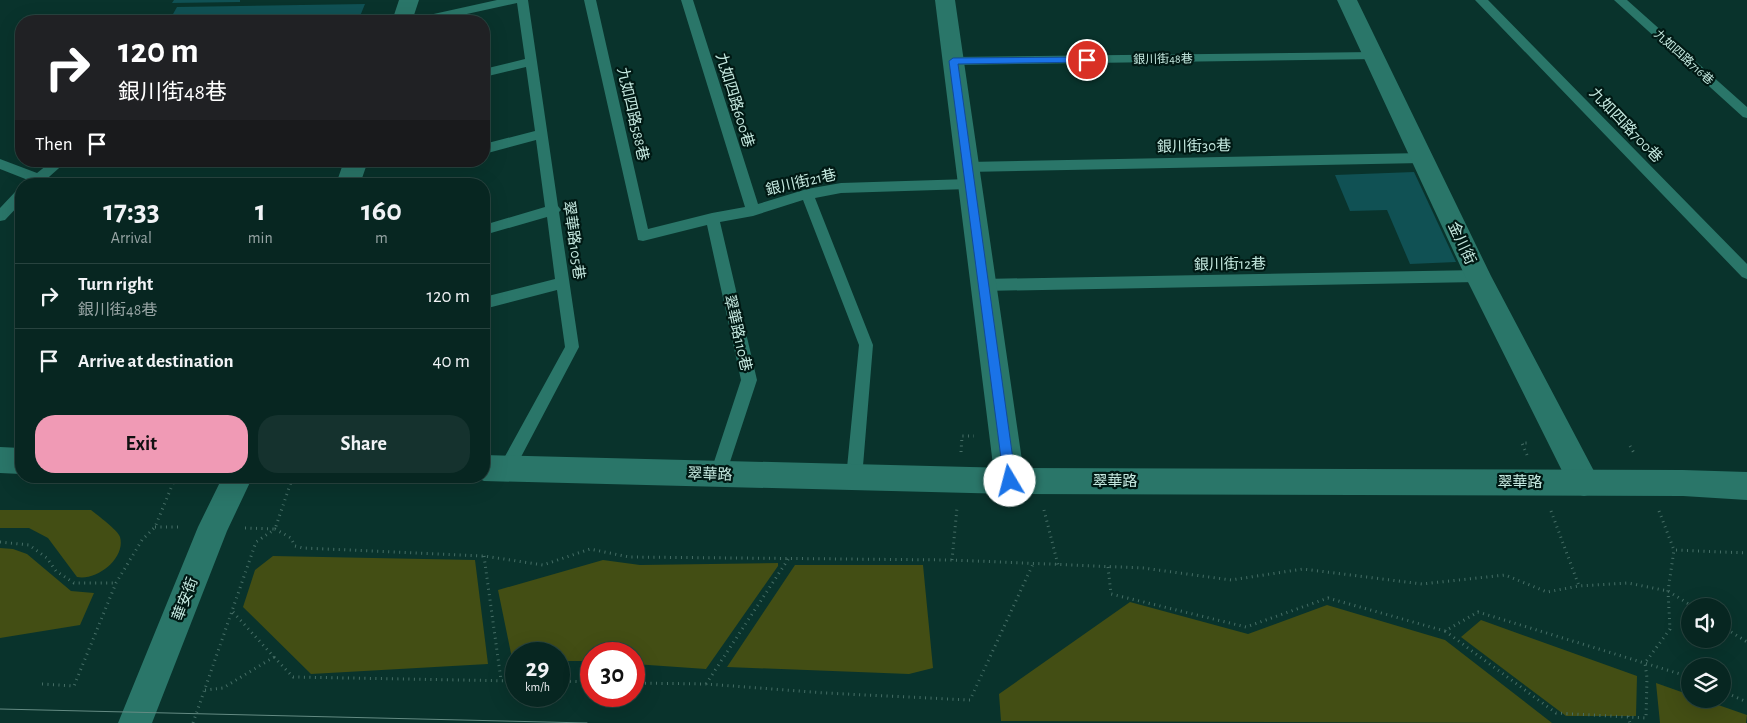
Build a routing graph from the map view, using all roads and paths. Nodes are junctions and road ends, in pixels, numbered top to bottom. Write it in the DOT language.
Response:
graph roads {
  1 [pos="409,0"];
  2 [pos="513,0"];
  3 [pos="522,0"];
  4 [pos="590,0"];
  5 [pos="687,0"];
  6 [pos="945,0"];
  7 [pos="1347,0"];
  8 [pos="1481,0"];
  9 [pos="1620,0"];
  10 [pos="404,15"];
  11 [pos="447,15"];
  12 [pos="1374,56"];
  13 [pos="953,61"];
  14 [pos="531,62"];
  15 [pos="490,72"];
  16 [pos="1747,114"];
  17 [pos="542,134"];
  18 [pos="490,147"];
  19 [pos="1422,158"];
  20 [pos="0,164"];
  21 [pos="53,167"];
  22 [pos="968,176"];
  23 [pos="29,178"];
  24 [pos="39,178"];
  25 [pos="808,194"];
  26 [pos="15,201"];
  27 [pos="554,210"];
  28 [pos="753,211"];
  29 [pos="0,216"];
  30 [pos="712,218"];
  31 [pos="490,228"];
  32 [pos="643,236"];
  33 [pos="1747,273"];
  34 [pos="1478,276"];
  35 [pos="564,282"];
  36 [pos="983,285"];
  37 [pos="490,301"];
  38 [pos="1522,443"];
  39 [pos="0,460"];
  40 [pos="15,461"];
  41 [pos="495,469"];
  42 [pos="718,474"];
  43 [pos="854,478"];
  44 [pos="1010,481"];
  45 [pos="1540,482"];
  46 [pos="173,483"];
  47 [pos="235,483"];
  48 [pos="291,483"];
  49 [pos="1584,483"];
  50 [pos="1747,486"];
  51 [pos="275,529"];
  52 [pos="0,542"];
  53 [pos="1747,553"];
  54 [pos="484,556"];
  55 [pos="790,558"];
  56 [pos="1034,563"];
  57 [pos="1108,567"];
  58 [pos="116,583"];
  59 [pos="1579,586"];
  60 [pos="1668,591"];
  61 [pos="1681,599"];
  62 [pos="233,612"];
  63 [pos="1444,631"];
  64 [pos="1731,632"];
  65 [pos="1747,642"];
  66 [pos="274,658"];
  67 [pos="1645,664"];
  68 [pos="1681,674"];
  69 [pos="501,680"];
  70 [pos="505,680"];
  71 [pos="645,683"];
  72 [pos="42,684"];
  73 [pos="706,684"];
  74 [pos="205,690"];
  75 [pos="1731,695"];
  76 [pos="1747,702"];
  77 [pos="1628,716"];
  78 [pos="135,723"];
  79 [pos="193,723"];
  80 [pos="1630,723"];
  1 -- 10 [label="street"];
  2 -- 11 [label="lane"];
  3 -- 14 [label="lane, 翠華路105巷"];
  4 -- 32 [label="lane, 九如四路588巷"];
  5 -- 28 [label="lane, 九如四路600巷"];
  6 -- 13 [label="street"];
  7 -- 12 [label="street, 金川街"];
  8 -- 33 [label="lane, 九如四路700巷"];
  9 -- 16 [label="lane, 九如四路716巷"];
  12 -- 13 [label="lane, 銀川街48巷"];
  12 -- 19 [label="street, 金川街"];
  13 -- 22 [label="street"];
  14 -- 15 [label="lane"];
  14 -- 17 [label="lane, 翠華路105巷"];
  17 -- 18 [label="lane"];
  17 -- 27 [label="lane, 翠華路105巷"];
  19 -- 22 [label="lane, 銀川街30巷"];
  19 -- 34 [label="street, 金川街"];
  20 -- 23 [label="lane"];
  21 -- 24 [label="lane"];
  22 -- 25 [label="lane, 銀川街21巷"];
  22 -- 36 [label="street"];
  25 -- 28 [label="lane, 銀川街21巷"];
  25 -- 43 [label="lane"];
  26 -- 29 [label="lane"];
  27 -- 31 [label="lane"];
  27 -- 35 [label="lane, 翠華路105巷"];
  28 -- 30 [label="lane, 銀川街21巷"];
  30 -- 32 [label="lane, 銀川街21巷"];
  30 -- 42 [label="lane, 翠華路110巷"];
  34 -- 36 [label="lane, 銀川街12巷"];
  34 -- 49 [label="street, 金川街"];
  35 -- 37 [label="lane"];
  35 -- 41 [label="lane, 翠華路105巷"];
  36 -- 44 [label="street"];
  38 -- 45 [label="path"];
  39 -- 40 [label="street"];
  41 -- 42 [label="street, 翠華路"];
  42 -- 43 [label="street, 翠華路"];
  43 -- 44 [label="street, 翠華路"];
  44 -- 45 [label="street, 翠華路"];
  45 -- 49 [label="street, 翠華路"];
  45 -- 59 [label="path"];
  46 -- 58 [label="path"];
  47 -- 78 [label="street, 華安街"];
  48 -- 51 [label="path"];
  49 -- 50 [label="street, 翠華路"];
  51 -- 54 [label="path"];
  51 -- 62 [label="path"];
  52 -- 58 [label="path"];
  53 -- 60 [label="path"];
  54 -- 55 [label="path"];
  54 -- 69 [label="path"];
  55 -- 56 [label="path"];
  55 -- 73 [label="path"];
  56 -- 57 [label="path"];
  56 -- 73 [label="path"];
  57 -- 59 [label="path"];
  57 -- 63 [label="path"];
  58 -- 72 [label="path"];
  59 -- 60 [label="path"];
  60 -- 61 [label="path"];
  60 -- 67 [label="path"];
  62 -- 66 [label="path"];
  62 -- 74 [label="path"];
  63 -- 67 [label="path"];
  63 -- 77 [label="path"];
  64 -- 65 [label="path"];
  66 -- 69 [label="path"];
  66 -- 74 [label="path"];
  67 -- 68 [label="path"];
  67 -- 77 [label="path"];
  69 -- 70 [label="path"];
  71 -- 73 [label="path"];
  74 -- 79 [label="path"];
  75 -- 76 [label="path"];
  77 -- 80 [label="path"];
}
